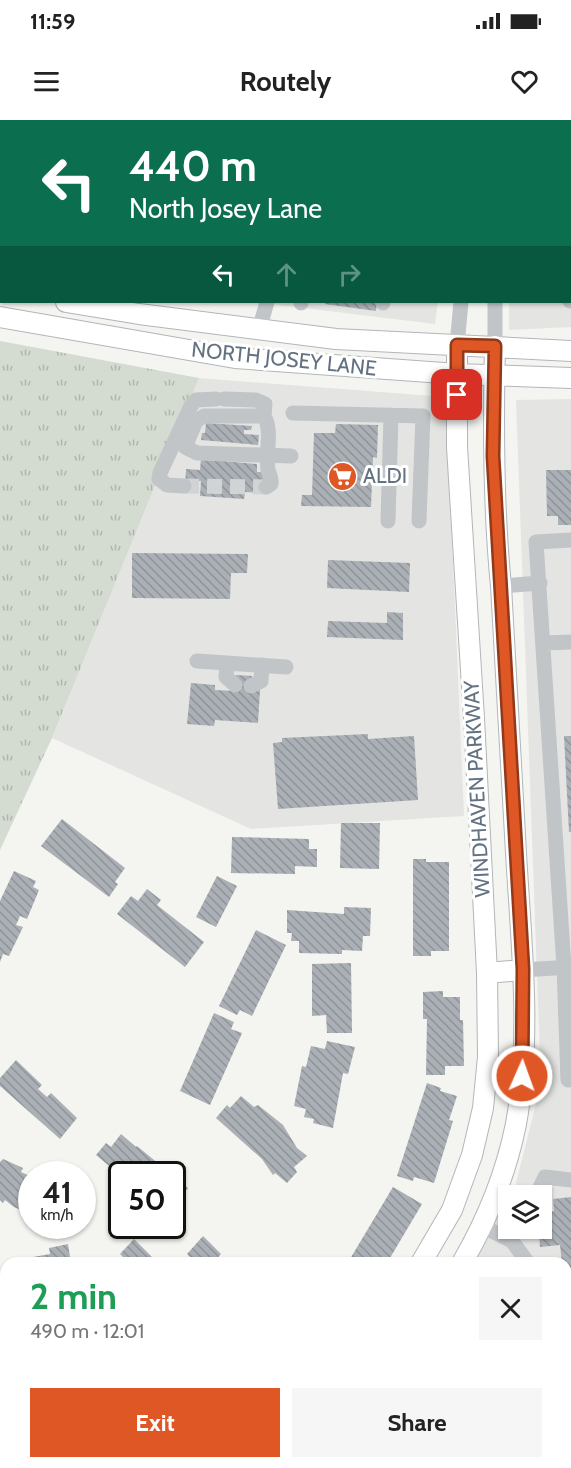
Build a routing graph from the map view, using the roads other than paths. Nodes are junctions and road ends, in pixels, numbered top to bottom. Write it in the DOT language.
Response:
graph roads {
  1 [pos="72,303"];
  2 [pos="267,303"];
  3 [pos="461,303"];
  4 [pos="495,303"];
  5 [pos="0,317"];
  6 [pos="259,330"];
  7 [pos="457,345"];
  8 [pos="495,346"];
  9 [pos="571,351"];
  10 [pos="457,374"];
  11 [pos="494,375"];
  12 [pos="571,378"];
  13 [pos="293,413"];
  14 [pos="264,416"];
  15 [pos="391,416"];
  16 [pos="267,456"];
  17 [pos="291,456"];
  18 [pos="184,486"];
  19 [pos="266,487"];
  20 [pos="388,521"];
  21 [pos="419,521"];
  22 [pos="571,540"];
  23 [pos="540,583"];
  24 [pos="501,586"];
  25 [pos="544,642"];
  26 [pos="571,642"];
  27 [pos="197,661"];
  28 [pos="226,663"];
  29 [pos="262,665"];
  30 [pos="286,667"];
  31 [pos="235,685"];
  32 [pos="251,686"];
  33 [pos="509,716"];
  34 [pos="474,718"];
  35 [pos="568,967"];
  36 [pos="523,969"];
  37 [pos="487,973"];
  38 [pos="568,993"];
  39 [pos="568,1080"];
  40 [pos="571,1180"];
  41 [pos="541,1185"];
  42 [pos="482,1226"];
  43 [pos="498,1230"];
  44 [pos="518,1239"];
  45 [pos="425,1257"];
  46 [pos="465,1257"];
  47 [pos="525,1257"];
  1 -- 6 [label="main road, NORTH JOSEY LANE"];
  2 -- 6 [label="street"];
  3 -- 7 [label="street, WINDHAVEN PARKWAY"];
  4 -- 8 [label="street, WINDHAVEN PARKWAY"];
  5 -- 10 [label="main road, NORTH JOSEY LANE"];
  6 -- 7 [label="main road, NORTH JOSEY LANE"];
  7 -- 8 [label="main road, NORTH JOSEY LANE"];
  7 -- 10 [label="main road, WINDHAVEN PARKWAY"];
  8 -- 9 [label="main road, NORTH JOSEY LANE"];
  8 -- 11 [label="main road, WINDHAVEN PARKWAY"];
  10 -- 11 [label="main road, NORTH JOSEY LANE"];
  10 -- 34 [label="main road, WINDHAVEN PARKWAY"];
  11 -- 12 [label="main road, NORTH JOSEY LANE"];
  11 -- 24 [label="main road, WINDHAVEN PARKWAY"];
  13 -- 15 [label="street"];
  14 -- 16 [label="street"];
  14 -- 16 [label="street"];
  14 -- 18 [label="street"];
  15 -- 20 [label="street"];
  15 -- 21 [label="street"];
  16 -- 17 [label="street"];
  16 -- 19 [label="street"];
  22 -- 23 [label="street"];
  23 -- 24 [label="street"];
  23 -- 25 [label="street"];
  24 -- 33 [label="main road, WINDHAVEN PARKWAY"];
  25 -- 26 [label="street"];
  25 -- 35 [label="street"];
  27 -- 28 [label="street"];
  28 -- 29 [label="street"];
  28 -- 31 [label="street"];
  29 -- 30 [label="street"];
  29 -- 32 [label="street"];
  33 -- 34 [label="main road"];
  33 -- 36 [label="main road, WINDHAVEN PARKWAY"];
  34 -- 37 [label="main road, WINDHAVEN PARKWAY"];
  35 -- 36 [label="street"];
  35 -- 38 [label="street"];
  36 -- 37 [label="main road"];
  36 -- 42 [label="main road, WINDHAVEN PARKWAY"];
  37 -- 45 [label="main road, WINDHAVEN PARKWAY"];
  38 -- 39 [label="street"];
  40 -- 41 [label="street"];
  42 -- 43 [label="street"];
  42 -- 46 [label="main road, WINDHAVEN PARKWAY"];
  44 -- 47 [label="street"];
}
